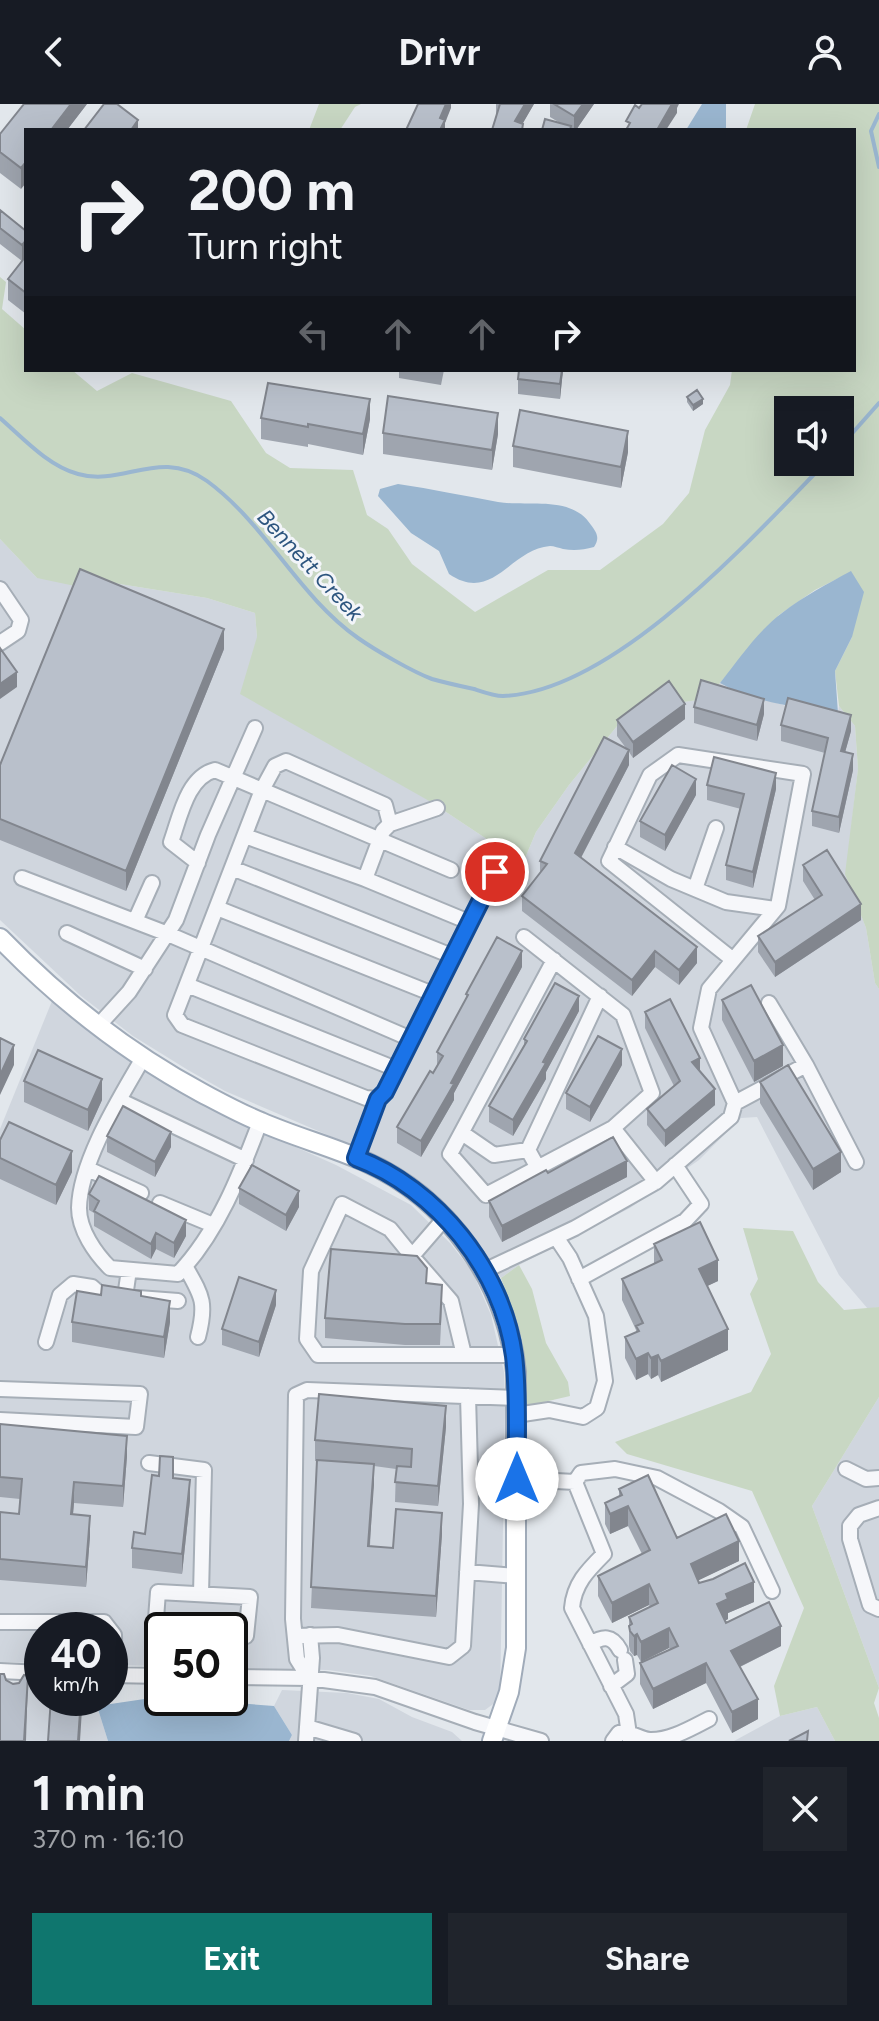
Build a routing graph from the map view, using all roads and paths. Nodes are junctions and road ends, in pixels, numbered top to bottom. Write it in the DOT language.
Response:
graph roads {
  1 [pos="0,589"];
  2 [pos="0,643"];
  3 [pos="255,728"];
  4 [pos="233,778"];
  5 [pos="262,790"];
  6 [pos="437,808"];
  7 [pos="390,824"];
  8 [pos="716,828"];
  9 [pos="245,836"];
  10 [pos="379,842"];
  11 [pos="615,847"];
  12 [pos="198,863"];
  13 [pos="232,868"];
  14 [pos="451,870"];
  15 [pos="495,872"];
  16 [pos="22,878"];
  17 [pos="365,879"];
  18 [pos="152,883"];
  19 [pos="695,889"];
  20 [pos="217,908"];
  21 [pos="775,909"];
  22 [pos="135,921"];
  23 [pos="469,922"];
  24 [pos="67,933"];
  25 [pos="168,934"];
  26 [pos="524,937"];
  27 [pos="0,938"];
  28 [pos="202,948"];
  29 [pos="452,956"];
  30 [pos="732,959"];
  31 [pos="554,960"];
  32 [pos="145,969"];
  33 [pos="187,985"];
  34 [pos="433,994"];
  35 [pos="600,996"];
  36 [pos="769,1003"];
  37 [pos="98,1026"];
  38 [pos="411,1039"];
  39 [pos="143,1058"];
  40 [pos="806,1065"];
  41 [pos="396,1069"];
  42 [pos="378,1099"];
  43 [pos="119,1100"];
  44 [pos="735,1103"];
  45 [pos="260,1122"];
  46 [pos="613,1128"];
  47 [pos="462,1133"];
  48 [pos="528,1150"];
  49 [pos="356,1158"];
  50 [pos="246,1160"];
  51 [pos="856,1162"];
  52 [pos="675,1165"];
  53 [pos="538,1168"];
  54 [pos="88,1169"];
  55 [pos="656,1182"];
  56 [pos="141,1193"];
  57 [pos="160,1203"];
  58 [pos="444,1219"];
  59 [pos="213,1225"];
  60 [pos="556,1237"];
  61 [pos="404,1255"];
  62 [pos="185,1266"];
  63 [pos="129,1270"];
  64 [pos="486,1270"];
  65 [pos="579,1279"];
  66 [pos="125,1297"];
  67 [pos="178,1301"];
  68 [pos="198,1337"];
  69 [pos="46,1342"];
  70 [pos="464,1355"];
  71 [pos="514,1355"];
  72 [pos="0,1389"];
  73 [pos="468,1396"];
  74 [pos="516,1407"];
  75 [pos="0,1420"];
  76 [pos="149,1463"];
  77 [pos="846,1469"];
  78 [pos="879,1478"];
  79 [pos="517,1479"];
  80 [pos="575,1482"];
  81 [pos="879,1508"];
  82 [pos="467,1572"];
  83 [pos="516,1576"];
  84 [pos="772,1591"];
  85 [pos="201,1594"];
  86 [pos="879,1609"];
  87 [pos="156,1612"];
  88 [pos="248,1616"];
  89 [pos="0,1622"];
  90 [pos="24,1623"];
  91 [pos="302,1636"];
  92 [pos="590,1644"];
  93 [pos="248,1677"];
  94 [pos="309,1678"];
  95 [pos="611,1686"];
  96 [pos="709,1719"];
  97 [pos="307,1734"];
  98 [pos="494,1734"];
  99 [pos="629,1736"];
  100 [pos="354,1741"];
  101 [pos="541,1741"];
  102 [pos="613,1741"];
  1 -- 2 [label="street"];
  3 -- 4 [label="street"];
  4 -- 5 [label="street"];
  4 -- 12 [label="street"];
  4 -- 12 [label="street"];
  5 -- 7 [label="street"];
  5 -- 9 [label="street"];
  5 -- 10 [label="street"];
  6 -- 7 [label="street"];
  7 -- 10 [label="street"];
  8 -- 19 [label="street"];
  9 -- 13 [label="street"];
  9 -- 17 [label="street"];
  10 -- 14 [label="street"];
  10 -- 17 [label="street"];
  11 -- 19 [label="street"];
  11 -- 21 [label="street"];
  11 -- 30 [label="street"];
  12 -- 25 [label="street"];
  13 -- 20 [label="street"];
  13 -- 29 [label="street"];
  15 -- 23 [label="street"];
  16 -- 22 [label="street"];
  17 -- 23 [label="street"];
  18 -- 22 [label="street"];
  19 -- 21 [label="street"];
  20 -- 28 [label="street"];
  20 -- 34 [label="street"];
  21 -- 30 [label="street"];
  22 -- 25 [label="street"];
  23 -- 29 [label="street"];
  24 -- 32 [label="street"];
  25 -- 28 [label="street"];
  25 -- 32 [label="street"];
  26 -- 31 [label="street"];
  27 -- 37 [label="main road"];
  28 -- 33 [label="street"];
  28 -- 38 [label="street"];
  29 -- 34 [label="street"];
  30 -- 44 [label="street"];
  31 -- 35 [label="street"];
  31 -- 47 [label="street"];
  32 -- 37 [label="street"];
  33 -- 41 [label="street"];
  33 -- 42 [label="street"];
  34 -- 38 [label="street"];
  35 -- 46 [label="street"];
  35 -- 48 [label="street"];
  36 -- 40 [label="street"];
  37 -- 39 [label="main road"];
  38 -- 41 [label="street"];
  39 -- 43 [label="street"];
  39 -- 45 [label="main road"];
  40 -- 44 [label="street"];
  40 -- 51 [label="street"];
  41 -- 42 [label="street"];
  42 -- 49 [label="street"];
  43 -- 50 [label="street"];
  43 -- 54 [label="street"];
  44 -- 52 [label="street"];
  45 -- 49 [label="main road"];
  45 -- 50 [label="street"];
  46 -- 53 [label="street"];
  46 -- 55 [label="street"];
  47 -- 48 [label="street"];
  47 -- 53 [label="street"];
  48 -- 53 [label="street"];
  49 -- 58 [label="main road"];
  50 -- 59 [label="street"];
  52 -- 55 [label="street"];
  52 -- 65 [label="street"];
  54 -- 56 [label="street"];
  54 -- 63 [label="street"];
  55 -- 60 [label="street"];
  57 -- 59 [label="street"];
  58 -- 61 [label="street"];
  58 -- 64 [label="main road"];
  59 -- 62 [label="street"];
  60 -- 64 [label="street"];
  60 -- 65 [label="street"];
  61 -- 70 [label="street"];
  61 -- 70 [label="street"];
  62 -- 63 [label="street"];
  62 -- 68 [label="street"];
  63 -- 66 [label="street"];
  64 -- 71 [label="main road"];
  65 -- 74 [label="street"];
  66 -- 67 [label="street"];
  66 -- 69 [label="street"];
  70 -- 71 [label="street"];
  71 -- 74 [label="main road"];
  72 -- 75 [label="street"];
  73 -- 74 [label="street"];
  73 -- 82 [label="street"];
  73 -- 91 [label="street"];
  74 -- 79 [label="main road"];
  76 -- 85 [label="street"];
  77 -- 78 [label="street"];
  79 -- 80 [label="street"];
  79 -- 83 [label="main road"];
  80 -- 84 [label="street"];
  80 -- 92 [label="street"];
  81 -- 86 [label="street"];
  82 -- 83 [label="street"];
  82 -- 91 [label="street"];
  83 -- 98 [label="main road"];
  85 -- 87 [label="street"];
  85 -- 88 [label="street"];
  89 -- 90 [label="street"];
  91 -- 94 [label="street"];
  92 -- 95 [label="street"];
  92 -- 95 [label="street"];
  93 -- 94 [label="street"];
  94 -- 97 [label="street"];
  94 -- 98 [label="street"];
  95 -- 99 [label="street"];
  96 -- 99 [label="street"];
  97 -- 100 [label="street"];
  98 -- 101 [label="street"];
  99 -- 102 [label="street"];
}
